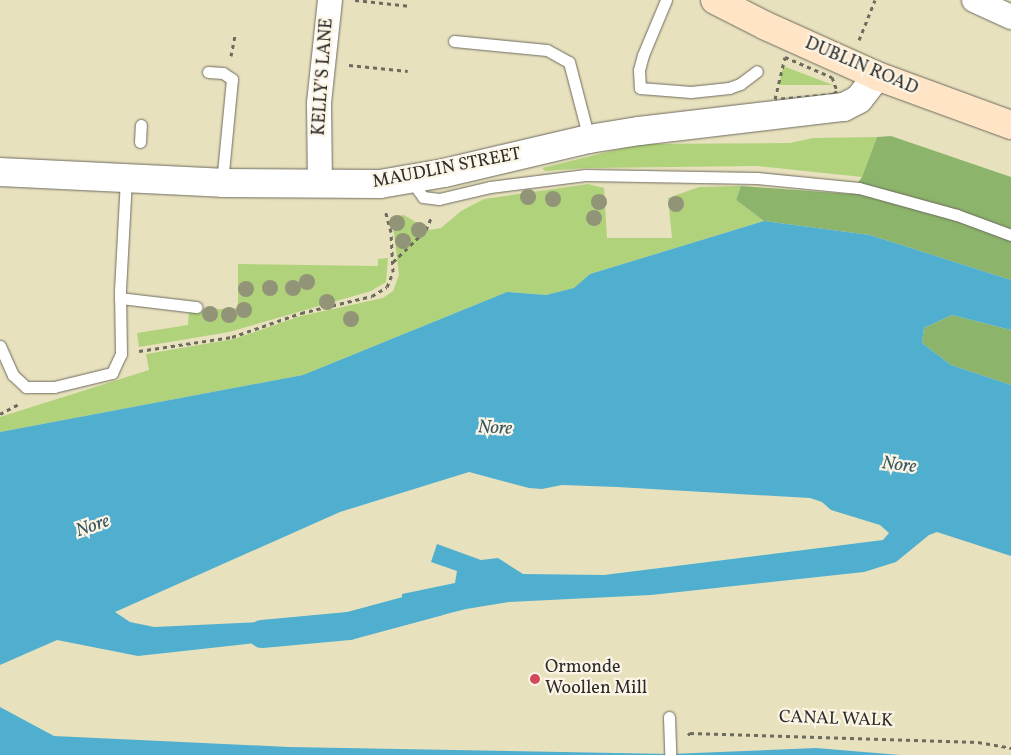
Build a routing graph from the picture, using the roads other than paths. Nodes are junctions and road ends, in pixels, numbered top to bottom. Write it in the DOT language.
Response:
graph roads {
  1 [pos="330,0"];
  2 [pos="666,0"];
  3 [pos="715,0"];
  4 [pos="974,0"];
  5 [pos="1011,17"];
  6 [pos="454,41"];
  7 [pos="758,71"];
  8 [pos="208,72"];
  9 [pos="877,76"];
  10 [pos="141,125"];
  11 [pos="1011,125"];
  12 [pos="589,139"];
  13 [pos="140,142"];
  14 [pos="0,172"];
  15 [pos="134,176"];
  16 [pos="410,179"];
  17 [pos="222,184"];
  18 [pos="320,185"];
  19 [pos="1011,235"];
  20 [pos="120,298"];
  21 [pos="196,307"];
  22 [pos="0,346"];
  23 [pos="669,718"];
  24 [pos="670,755"];
  1 -- 18 [label="street, KELLY'S LANE"];
  2 -- 7 [label="lane"];
  3 -- 9 [label="main road, DUBLIN ROAD"];
  4 -- 5 [label="street"];
  6 -- 12 [label="lane"];
  8 -- 17 [label="lane"];
  9 -- 11 [label="main road, DUBLIN ROAD"];
  9 -- 12 [label="street, MAUDLIN STREET"];
  10 -- 13 [label="lane"];
  12 -- 16 [label="street, MAUDLIN STREET"];
  14 -- 15 [label="street, MAUDLIN STREET"];
  15 -- 17 [label="street, MAUDLIN STREET"];
  15 -- 20 [label="lane"];
  16 -- 18 [label="street, MAUDLIN STREET"];
  16 -- 19 [label="lane"];
  17 -- 18 [label="street, MAUDLIN STREET"];
  20 -- 21 [label="lane"];
  20 -- 22 [label="lane"];
  23 -- 24 [label="lane"];
}
